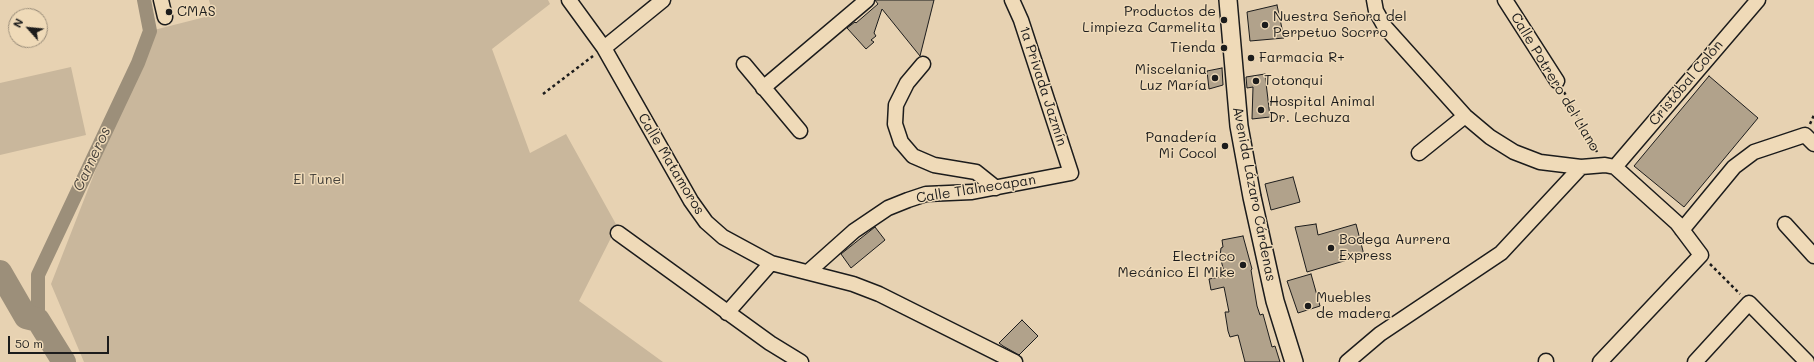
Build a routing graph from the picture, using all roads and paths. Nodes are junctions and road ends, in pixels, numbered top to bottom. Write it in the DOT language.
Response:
graph roads {
  1 [pos="161,0"];
  2 [pos="569,0"];
  3 [pos="663,0"];
  4 [pos="867,0"];
  5 [pos="1012,0"];
  6 [pos="1228,0"];
  7 [pos="1374,0"];
  8 [pos="1504,0"];
  9 [pos="1758,0"];
  10 [pos="166,17"];
  11 [pos="604,48"];
  12 [pos="744,64"];
  13 [pos="923,64"];
  14 [pos="1558,81"];
  15 [pos="763,88"];
  16 [pos="543,94"];
  17 [pos="1465,116"];
  18 [pos="800,131"];
  19 [pos="1810,140"];
  20 [pos="1419,153"];
  21 [pos="1610,166"];
  22 [pos="1581,167"];
  23 [pos="1071,173"];
  24 [pos="996,188"];
  25 [pos="1785,224"];
  26 [pos="1682,230"];
  27 [pos="618,233"];
  28 [pos="1701,255"];
  29 [pos="1814,256"];
  30 [pos="771,263"];
  31 [pos="808,272"];
  32 [pos="1749,303"];
  33 [pos="727,313"];
  34 [pos="801,362"];
  35 [pos="1016,362"];
  36 [pos="1294,362"];
  37 [pos="1347,362"];
  38 [pos="1600,362"];
  39 [pos="1695,362"];
  40 [pos="1807,362"];
  1 -- 10 [label="street"];
  2 -- 11 [label="street, Calle Matamoros"];
  3 -- 11 [label="street"];
  4 -- 15 [label="street"];
  5 -- 23 [label="street, 1a Privada Jazmín"];
  6 -- 36 [label="main road, Avenida Lázaro Cárdenas"];
  7 -- 17 [label="street"];
  8 -- 14 [label="street, Calle Potrero del Llano"];
  9 -- 21 [label="street, Cristóbal Colón"];
  11 -- 16 [label="path"];
  11 -- 30 [label="street, Calle Matamoros"];
  12 -- 15 [label="street"];
  13 -- 24 [label="street"];
  14 -- 21 [label="path, Calle Potrero del Llano"];
  15 -- 18 [label="street"];
  17 -- 20 [label="street"];
  17 -- 22 [label="street"];
  19 -- 26 [label="street"];
  21 -- 22 [label="street"];
  21 -- 26 [label="street"];
  22 -- 37 [label="street"];
  23 -- 24 [label="street, Calle Tlalnecapan"];
  24 -- 31 [label="street, Calle Tlalnecapan"];
  25 -- 29 [label="street"];
  26 -- 28 [label="street"];
  27 -- 33 [label="street"];
  28 -- 32 [label="path"];
  28 -- 38 [label="street"];
  30 -- 31 [label="street, Calle Matamoros"];
  30 -- 33 [label="street"];
  31 -- 35 [label="street, Calle Matamoros"];
  32 -- 39 [label="street"];
  32 -- 40 [label="street"];
  33 -- 34 [label="street"];
}
